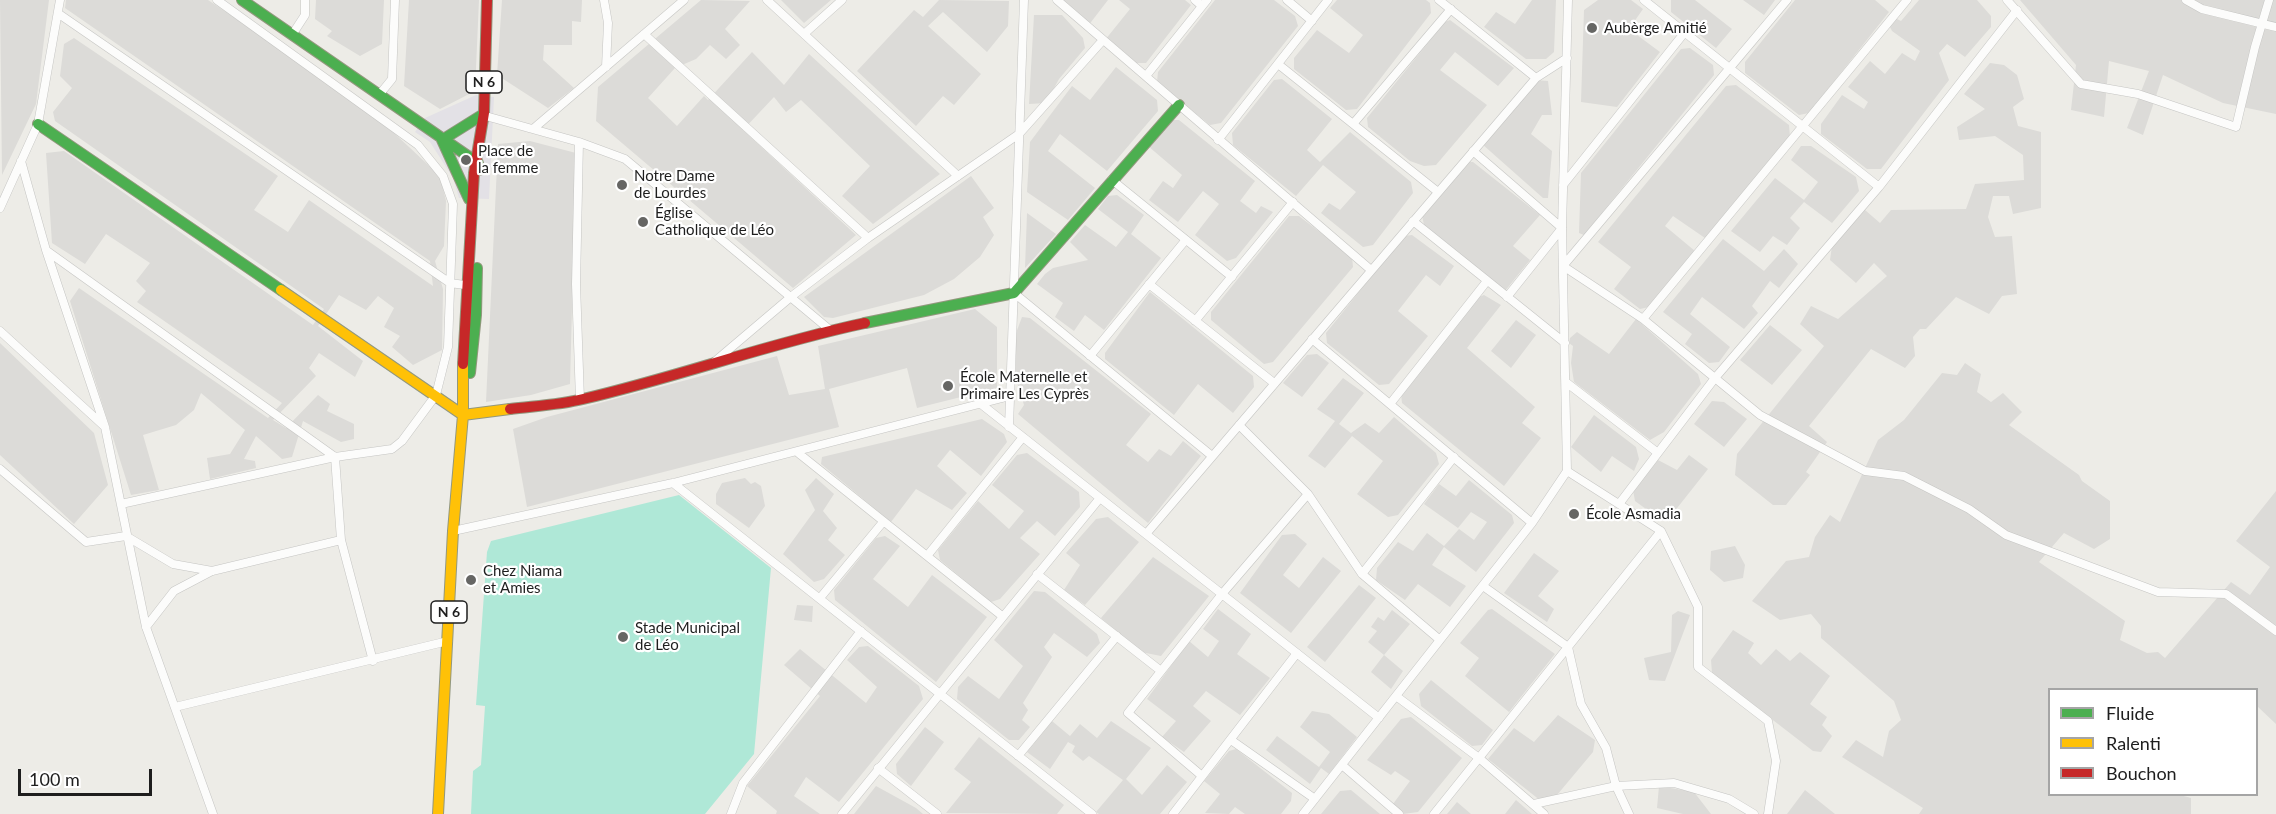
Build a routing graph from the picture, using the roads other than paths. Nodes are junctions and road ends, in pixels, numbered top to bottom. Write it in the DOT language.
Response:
graph roads {
  1 [pos="60,0"];
  2 [pos="217,0"];
  3 [pos="243,0"];
  4 [pos="304,0"];
  5 [pos="394,0"];
  6 [pos="486,0"];
  7 [pos="604,0"];
  8 [pos="684,0"];
  9 [pos="767,0"];
  10 [pos="842,0"];
  11 [pos="1024,0"];
  12 [pos="1057,0"];
  13 [pos="1195,0"];
  14 [pos="1287,0"];
  15 [pos="1328,0"];
  16 [pos="1439,0"];
  17 [pos="1568,0"];
  18 [pos="1644,0"];
  19 [pos="1787,0"];
  20 [pos="1907,0"];
  21 [pos="2007,0"];
  22 [pos="2186,0"];
  23 [pos="2269,0"];
  24 [pos="1205,3"];
  25 [pos="1450,9"];
  26 [pos="2017,10"];
  27 [pos="59,14"];
  28 [pos="1312,21"];
  29 [pos="2262,24"];
  30 [pos="2276,27"];
  31 [pos="1685,32"];
  32 [pos="644,34"];
  33 [pos="804,34"];
  34 [pos="292,35"];
  35 [pos="1103,40"];
  36 [pos="1567,58"];
  37 [pos="1278,64"];
  38 [pos="606,67"];
  39 [pos="1731,68"];
  40 [pos="1146,76"];
  41 [pos="1536,78"];
  42 [pos="380,95"];
  43 [pos="1179,105"];
  44 [pos="482,115"];
  45 [pos="1353,123"];
  46 [pos="38,124"];
  47 [pos="1804,127"];
  48 [pos="533,129"];
  49 [pos="1019,134"];
  50 [pos="442,140"];
  51 [pos="1218,140"];
  52 [pos="579,142"];
  53 [pos="1473,151"];
  54 [pos="21,161"];
  55 [pos="477,163"];
  56 [pos="958,176"];
  57 [pos="1112,180"];
  58 [pos="1563,185"];
  59 [pos="1879,187"];
  60 [pos="1438,192"];
  61 [pos="1293,202"];
  62 [pos="0,208"];
  63 [pos="471,218"];
  64 [pos="1413,221"];
  65 [pos="1562,228"];
  66 [pos="868,238"];
  67 [pos="1184,242"];
  68 [pos="46,250"];
  69 [pos="1563,266"];
  70 [pos="1371,270"];
  71 [pos="1232,277"];
  72 [pos="1487,281"];
  73 [pos="450,283"];
  74 [pos="1149,284"];
  75 [pos="472,286"];
  76 [pos="1014,293"];
  77 [pos="792,297"];
  78 [pos="1507,297"];
  79 [pos="1643,320"];
  80 [pos="1195,321"];
  81 [pos="830,330"];
  82 [pos="0,331"];
  83 [pos="1312,339"];
  84 [pos="1565,343"];
  85 [pos="1090,356"];
  86 [pos="710,366"];
  87 [pos="1715,378"];
  88 [pos="1274,383"];
  89 [pos="1567,383"];
  90 [pos="436,395"];
  91 [pos="1010,396"];
  92 [pos="580,400"];
  93 [pos="981,404"];
  94 [pos="1390,404"];
  95 [pos="464,413"];
  96 [pos="1239,425"];
  97 [pos="105,427"];
  98 [pos="1010,427"];
  99 [pos="1023,437"];
  100 [pos="797,452"];
  101 [pos="1658,453"];
  102 [pos="1212,456"];
  103 [pos="335,457"];
  104 [pos="1454,457"];
  105 [pos="0,469"];
  106 [pos="1567,471"];
  107 [pos="674,483"];
  108 [pos="1308,494"];
  109 [pos="1100,498"];
  110 [pos="121,504"];
  111 [pos="1619,504"];
  112 [pos="883,522"];
  113 [pos="1532,523"];
  114 [pos="453,531"];
  115 [pos="1661,531"];
  116 [pos="1146,534"];
  117 [pos="126,536"];
  118 [pos="341,540"];
  119 [pos="927,556"];
  120 [pos="212,571"];
  121 [pos="1037,574"];
  122 [pos="1362,574"];
  123 [pos="1483,586"];
  124 [pos="1222,594"];
  125 [pos="820,598"];
  126 [pos="1002,616"];
  127 [pos="146,627"];
  128 [pos="861,631"];
  129 [pos="2276,631"];
  130 [pos="1117,636"];
  131 [pos="1440,640"];
  132 [pos="448,641"];
  133 [pos="1568,646"];
  134 [pos="1297,654"];
  135 [pos="373,661"];
  136 [pos="1161,671"];
  137 [pos="939,693"];
  138 [pos="1396,696"];
  139 [pos="175,707"];
  140 [pos="1378,718"];
  141 [pos="1231,740"];
  142 [pos="1018,756"];
  143 [pos="1479,758"];
  144 [pos="1342,765"];
  145 [pos="878,768"];
  146 [pos="1202,776"];
  147 [pos="1616,786"];
  148 [pos="1315,799"];
  149 [pos="1534,804"];
  150 [pos="213,814"];
  151 [pos="438,814"];
  152 [pos="731,814"];
  153 [pos="842,814"];
  154 [pos="937,814"];
  155 [pos="1092,814"];
  156 [pos="1173,814"];
  157 [pos="1303,814"];
  158 [pos="1399,814"];
  159 [pos="1434,814"];
  160 [pos="1544,814"];
  161 [pos="1629,814"];
  162 [pos="1755,814"];
  163 [pos="1768,814"];
  1 -- 27 [label="street"];
  2 -- 73 [label="street"];
  3 -- 34 [label="main road"];
  4 -- 34 [label="street"];
  5 -- 42 [label="street"];
  6 -- 44 [label="main road, N 6"];
  7 -- 38 [label="street"];
  8 -- 32 [label="street"];
  9 -- 33 [label="street"];
  10 -- 33 [label="street"];
  11 -- 49 [label="street"];
  12 -- 35 [label="street"];
  13 -- 24 [label="street"];
  14 -- 28 [label="street"];
  15 -- 28 [label="street"];
  16 -- 25 [label="street"];
  17 -- 36 [label="street"];
  18 -- 31 [label="street"];
  19 -- 39 [label="street"];
  20 -- 47 [label="street"];
  21 -- 26 [label="street"];
  22 -- 29 [label="street"];
  23 -- 29 [label="street"];
  24 -- 40 [label="street"];
  25 -- 41 [label="street"];
  25 -- 45 [label="street"];
  26 -- 29 [label="street"];
  26 -- 59 [label="street"];
  27 -- 46 [label="street"];
  27 -- 73 [label="street"];
  28 -- 37 [label="street"];
  29 -- 30 [label="street"];
  31 -- 39 [label="street"];
  31 -- 58 [label="street"];
  32 -- 38 [label="street"];
  32 -- 66 [label="street"];
  33 -- 56 [label="street"];
  34 -- 42 [label="main road"];
  35 -- 40 [label="street"];
  35 -- 49 [label="street"];
  36 -- 41 [label="street"];
  36 -- 58 [label="street"];
  37 -- 45 [label="street"];
  37 -- 51 [label="street"];
  38 -- 48 [label="street"];
  39 -- 47 [label="street"];
  39 -- 69 [label="street"];
  40 -- 43 [label="street"];
  41 -- 53 [label="street"];
  42 -- 50 [label="main road"];
  43 -- 51 [label="street"];
  43 -- 57 [label="main road"];
  44 -- 48 [label="street"];
  44 -- 50 [label="main road"];
  44 -- 55 [label="main road, N 6"];
  45 -- 60 [label="street"];
  46 -- 54 [label="street"];
  46 -- 90 [label="main road"];
  47 -- 59 [label="street"];
  47 -- 79 [label="street"];
  48 -- 52 [label="street"];
  49 -- 56 [label="street"];
  49 -- 76 [label="street"];
  50 -- 55 [label="main road"];
  50 -- 63 [label="main road"];
  51 -- 61 [label="street"];
  52 -- 77 [label="street"];
  52 -- 92 [label="street"];
  53 -- 60 [label="street"];
  53 -- 65 [label="street"];
  54 -- 62 [label="street"];
  54 -- 68 [label="street"];
  55 -- 63 [label="main road, N 6"];
  55 -- 75 [label="main road, N 6"];
  56 -- 66 [label="street"];
  57 -- 67 [label="street"];
  57 -- 76 [label="main road"];
  58 -- 65 [label="street"];
  59 -- 87 [label="street"];
  60 -- 64 [label="street"];
  61 -- 70 [label="street"];
  61 -- 71 [label="street"];
  63 -- 75 [label="main road, N 6"];
  64 -- 70 [label="street"];
  64 -- 72 [label="street"];
  65 -- 69 [label="street"];
  65 -- 78 [label="street"];
  66 -- 77 [label="street"];
  67 -- 71 [label="street"];
  67 -- 74 [label="street"];
  68 -- 97 [label="street"];
  68 -- 103 [label="street"];
  69 -- 79 [label="street"];
  69 -- 84 [label="street"];
  70 -- 83 [label="street"];
  71 -- 80 [label="street"];
  72 -- 78 [label="street"];
  72 -- 94 [label="street"];
  73 -- 75 [label="street"];
  73 -- 90 [label="street"];
  74 -- 80 [label="street"];
  74 -- 85 [label="street"];
  75 -- 95 [label="main road, N 6"];
  76 -- 81 [label="main road"];
  76 -- 85 [label="street"];
  76 -- 91 [label="street"];
  77 -- 81 [label="street"];
  77 -- 86 [label="street"];
  78 -- 84 [label="street"];
  79 -- 87 [label="street"];
  80 -- 88 [label="street"];
  81 -- 86 [label="main road"];
  82 -- 97 [label="street"];
  83 -- 88 [label="street"];
  83 -- 94 [label="street"];
  84 -- 89 [label="street"];
  85 -- 102 [label="street"];
  86 -- 92 [label="main road"];
  87 -- 101 [label="street"];
  87 -- 129 [label="street"];
  88 -- 96 [label="street"];
  89 -- 101 [label="street"];
  89 -- 106 [label="street"];
  90 -- 95 [label="main road"];
  90 -- 103 [label="street"];
  91 -- 93 [label="street"];
  91 -- 98 [label="street"];
  92 -- 95 [label="main road"];
  93 -- 98 [label="street"];
  93 -- 100 [label="street"];
  94 -- 104 [label="street"];
  95 -- 114 [label="main road, N 6"];
  96 -- 102 [label="street"];
  96 -- 108 [label="street"];
  97 -- 110 [label="street"];
  98 -- 99 [label="street"];
  99 -- 109 [label="street"];
  99 -- 119 [label="street"];
  100 -- 107 [label="street"];
  100 -- 112 [label="street"];
  101 -- 111 [label="street"];
  102 -- 116 [label="street"];
  103 -- 110 [label="street"];
  103 -- 118 [label="street"];
  104 -- 113 [label="street"];
  104 -- 122 [label="street"];
  105 -- 117 [label="street"];
  106 -- 111 [label="street"];
  106 -- 113 [label="street"];
  107 -- 114 [label="street"];
  107 -- 125 [label="street"];
  108 -- 122 [label="street"];
  108 -- 124 [label="street"];
  109 -- 116 [label="street"];
  109 -- 121 [label="street"];
  110 -- 117 [label="street"];
  111 -- 115 [label="street"];
  112 -- 119 [label="street"];
  112 -- 125 [label="street"];
  113 -- 123 [label="street"];
  114 -- 132 [label="main road, N 6"];
  115 -- 133 [label="street"];
  115 -- 163 [label="street"];
  116 -- 124 [label="street"];
  117 -- 120 [label="street"];
  117 -- 127 [label="street"];
  118 -- 120 [label="street"];
  118 -- 135 [label="street"];
  119 -- 126 [label="street"];
  120 -- 127 [label="street"];
  121 -- 126 [label="street"];
  121 -- 130 [label="street"];
  122 -- 131 [label="street"];
  123 -- 131 [label="street"];
  123 -- 133 [label="street"];
  124 -- 134 [label="street"];
  124 -- 136 [label="street"];
  125 -- 128 [label="street"];
  126 -- 137 [label="street"];
  127 -- 139 [label="street"];
  128 -- 137 [label="street"];
  128 -- 152 [label="street"];
  130 -- 136 [label="street"];
  130 -- 142 [label="street"];
  131 -- 138 [label="street"];
  132 -- 135 [label="street"];
  132 -- 151 [label="main road, N 6"];
  133 -- 143 [label="street"];
  133 -- 147 [label="street"];
  134 -- 140 [label="street"];
  134 -- 141 [label="street"];
  135 -- 139 [label="street"];
  136 -- 146 [label="street"];
  137 -- 142 [label="street"];
  137 -- 145 [label="street"];
  138 -- 140 [label="street"];
  138 -- 143 [label="street"];
  139 -- 150 [label="street"];
  140 -- 144 [label="street"];
  141 -- 146 [label="street"];
  141 -- 148 [label="street"];
  142 -- 155 [label="street"];
  143 -- 149 [label="street"];
  143 -- 159 [label="street"];
  144 -- 148 [label="street"];
  144 -- 158 [label="street"];
  145 -- 153 [label="street"];
  145 -- 154 [label="street"];
  146 -- 156 [label="street"];
  147 -- 149 [label="street"];
  147 -- 161 [label="street"];
  147 -- 162 [label="street"];
  148 -- 157 [label="street"];
  149 -- 160 [label="street"];
}
